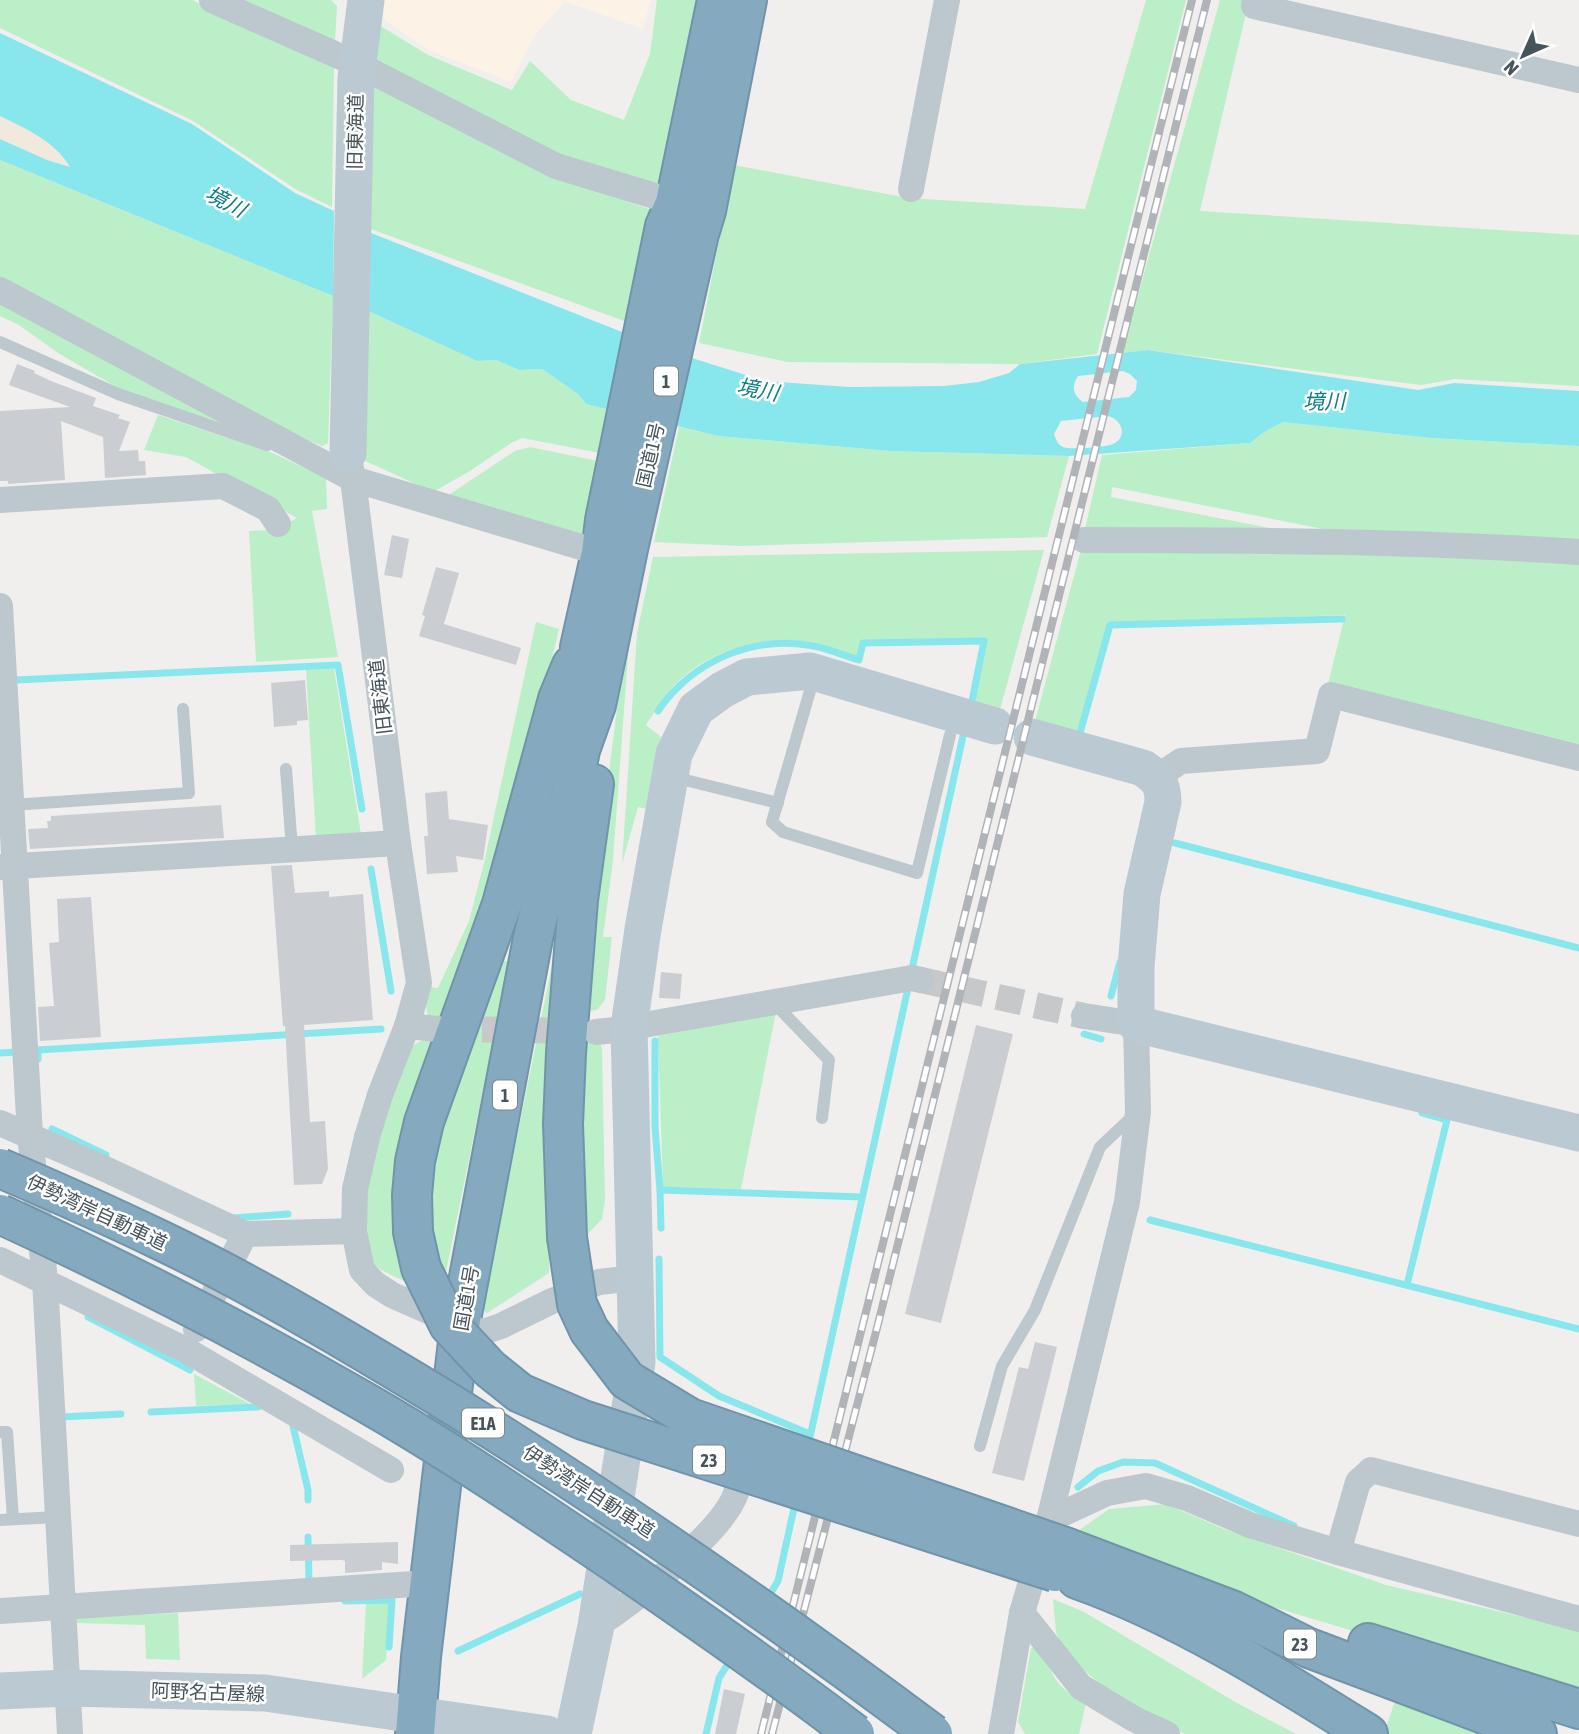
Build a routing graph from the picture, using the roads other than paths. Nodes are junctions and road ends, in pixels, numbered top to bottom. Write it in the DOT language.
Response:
graph roads {
  1 [pos="212,0"];
  2 [pos="366,0"];
  3 [pos="717,0"];
  4 [pos="747,0"];
  5 [pos="947,0"];
  6 [pos="1255,0"];
  7 [pos="244,8"];
  8 [pos="357,71"];
  9 [pos="1579,80"];
  10 [pos="911,189"];
  11 [pos="686,218"];
  12 [pos="0,290"];
  13 [pos="0,342"];
  14 [pos="345,466"];
  15 [pos="0,500"];
  16 [pos="278,524"];
  17 [pos="613,534"];
  18 [pos="1084,540"];
  19 [pos="1579,552"];
  20 [pos="0,606"];
  21 [pos="580,647"];
  22 [pos="816,673"];
  23 [pos="596,705"];
  24 [pos="183,709"];
  25 [pos="995,726"];
  26 [pos="950,735"];
  27 [pos="1032,737"];
  28 [pos="1579,758"];
  29 [pos="286,769"];
  30 [pos="670,776"];
  31 [pos="1157,777"];
  32 [pos="778,803"];
  33 [pos="12,805"];
  34 [pos="398,843"];
  35 [pos="292,849"];
  36 [pos="550,866"];
  37 [pos="8,867"];
  38 [pos="921,980"];
  39 [pos="773,1002"];
  40 [pos="1084,1016"];
  41 [pos="1136,1024"];
  42 [pos="407,1026"];
  43 [pos="438,1029"];
  44 [pos="612,1029"];
  45 [pos="1138,1112"];
  46 [pos="822,1118"];
  47 [pos="0,1123"];
  48 [pos="1579,1133"];
  49 [pos="30,1135"];
  50 [pos="0,1168"];
  51 [pos="0,1214"];
  52 [pos="354,1231"];
  53 [pos="245,1234"];
  54 [pos="0,1260"];
  55 [pos="635,1278"];
  56 [pos="45,1280"];
  57 [pos="460,1325"];
  58 [pos="186,1350"];
  59 [pos="637,1362"];
  60 [pos="0,1432"];
  61 [pos="980,1446"];
  62 [pos="391,1470"];
  63 [pos="57,1517"];
  64 [pos="6,1520"];
  65 [pos="1579,1524"];
  66 [pos="1057,1546"];
  67 [pos="1338,1552"];
  68 [pos="429,1583"];
  69 [pos="1095,1586"];
  70 [pos="62,1606"];
  71 [pos="0,1611"];
  72 [pos="1234,1611"];
  73 [pos="1022,1614"];
  74 [pos="1579,1619"];
  75 [pos="597,1626"];
  76 [pos="67,1688"];
  77 [pos="0,1691"];
  78 [pos="1579,1709"];
  79 [pos="415,1724"];
  80 [pos="70,1734"];
  81 [pos="547,1734"];
  82 [pos="573,1734"];
  83 [pos="855,1734"];
  84 [pos="933,1734"];
  85 [pos="1001,1734"];
  86 [pos="1167,1734"];
  87 [pos="1331,1734"];
  88 [pos="1368,1734"];
  89 [pos="1537,1734"];
  1 -- 7 [label="street"];
  2 -- 8 [label="street, 旧東海道"];
  3 -- 11 [label="highway, 国道1号 / 1"];
  4 -- 11 [label="highway, 国道1号 / 1"];
  5 -- 10 [label="street"];
  6 -- 9 [label="street"];
  7 -- 8 [label="street"];
  8 -- 11 [label="street"];
  8 -- 14 [label="street, 旧東海道"];
  11 -- 17 [label="highway, 国道1号 / 1"];
  12 -- 14 [label="street"];
  13 -- 14 [label="lane"];
  14 -- 17 [label="street"];
  14 -- 34 [label="street, 旧東海道"];
  15 -- 16 [label="street"];
  17 -- 21 [label="highway, 国道1号 / 1"];
  17 -- 23 [label="highway, 国道1号 / 1"];
  18 -- 19 [label="street"];
  20 -- 33 [label="street"];
  21 -- 36 [label="highway, 国道1号 / 1"];
  21 -- 66 [label="highway, 23, bridge"];
  22 -- 25 [label="street"];
  22 -- 30 [label="street"];
  22 -- 32 [label="lane"];
  23 -- 36 [label="highway, 国道1号 / 1"];
  23 -- 66 [label="highway, 23, bridge"];
  24 -- 33 [label="lane"];
  26 -- 32 [label="lane"];
  27 -- 31 [label="street"];
  28 -- 31 [label="street"];
  29 -- 35 [label="lane"];
  30 -- 32 [label="lane"];
  30 -- 44 [label="street"];
  31 -- 41 [label="street"];
  33 -- 37 [label="street"];
  34 -- 35 [label="street"];
  34 -- 42 [label="street, 旧東海道"];
  35 -- 37 [label="street"];
  36 -- 57 [label="highway, 国道1号 / 1"];
  37 -- 49 [label="street"];
  38 -- 39 [label="street"];
  39 -- 44 [label="street"];
  39 -- 46 [label="lane"];
  40 -- 41 [label="street"];
  41 -- 45 [label="street"];
  41 -- 48 [label="street"];
  42 -- 43 [label="street"];
  42 -- 52 [label="street, 旧東海道"];
  44 -- 55 [label="street"];
  45 -- 61 [label="lane"];
  45 -- 66 [label="street"];
  47 -- 49 [label="street"];
  49 -- 53 [label="street"];
  49 -- 56 [label="street"];
  50 -- 84 [label="highway, 伊勢湾岸自動車道 / E1A, bridge"];
  51 -- 83 [label="highway, E1A, bridge"];
  52 -- 53 [label="street"];
  52 -- 57 [label="street, 旧東海道"];
  53 -- 58 [label="street"];
  54 -- 56 [label="street"];
  55 -- 57 [label="street, 旧東海道"];
  55 -- 59 [label="street"];
  56 -- 58 [label="street"];
  56 -- 63 [label="street"];
  57 -- 68 [label="highway, 国道1号 / 1"];
  58 -- 62 [label="street"];
  59 -- 75 [label="street"];
  59 -- 75 [label="street"];
  60 -- 64 [label="lane"];
  63 -- 64 [label="lane"];
  63 -- 70 [label="street"];
  65 -- 67 [label="street"];
  66 -- 67 [label="street"];
  66 -- 69 [label="highway, 23"];
  66 -- 72 [label="highway, 23"];
  66 -- 73 [label="street"];
  67 -- 74 [label="street"];
  68 -- 70 [label="street"];
  68 -- 79 [label="highway, 国道1号 / 1"];
  69 -- 87 [label="highway"];
  69 -- 88 [label="highway, 23"];
  70 -- 71 [label="street"];
  70 -- 76 [label="street"];
  72 -- 78 [label="highway"];
  72 -- 89 [label="highway, 23"];
  73 -- 85 [label="street"];
  73 -- 86 [label="street"];
  75 -- 82 [label="street"];
  76 -- 77 [label="street, 阿野名古屋線"];
  76 -- 79 [label="street, 阿野名古屋線"];
  76 -- 80 [label="street"];
  79 -- 81 [label="street, 阿野名古屋線"];
}
